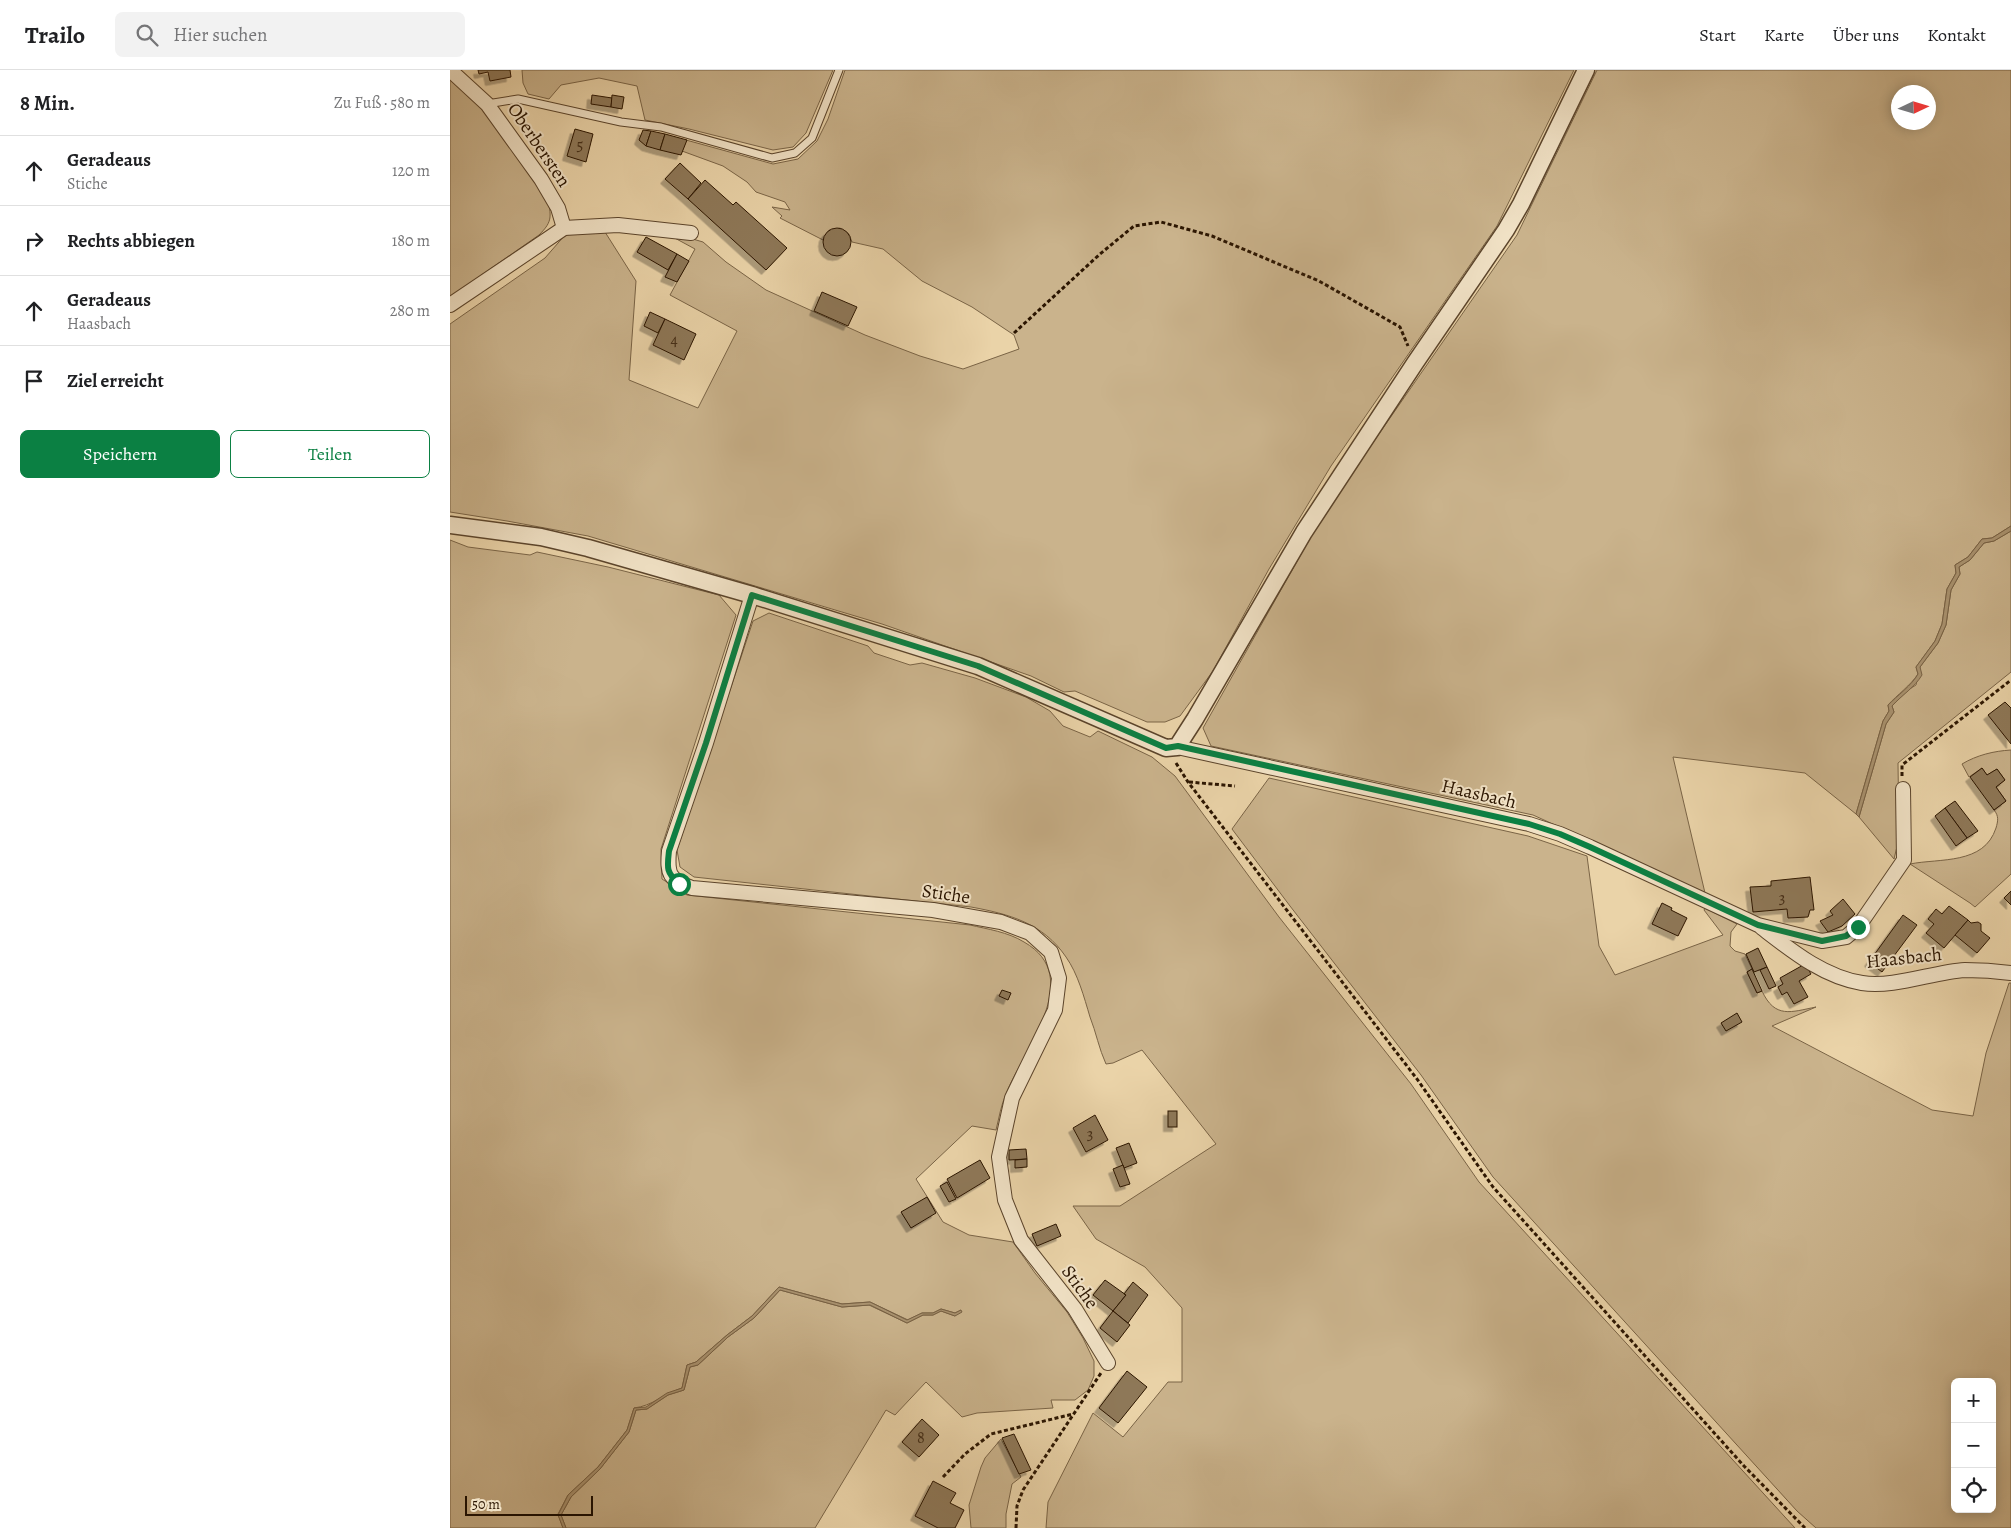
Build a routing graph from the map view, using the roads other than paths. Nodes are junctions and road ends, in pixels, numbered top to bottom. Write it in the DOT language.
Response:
graph roads {
  1 [pos="450,70"];
  2 [pos="839,70"];
  3 [pos="1586,70"];
  4 [pos="488,104"];
  5 [pos="564,228"];
  6 [pos="691,233"];
  7 [pos="450,305"];
  8 [pos="450,525"];
  9 [pos="752,595"];
  10 [pos="1172,747"];
  11 [pos="1903,789"];
  12 [pos="1758,925"];
  13 [pos="2011,973"];
  14 [pos="1108,1363"];
  1 -- 4 [label="street, Oberbersten"];
  2 -- 4 [label="lane"];
  3 -- 10 [label="street"];
  4 -- 5 [label="street, Oberbersten"];
  5 -- 6 [label="street"];
  5 -- 7 [label="street"];
  8 -- 9 [label="street"];
  9 -- 10 [label="street"];
  9 -- 14 [label="street, Stiche"];
  10 -- 12 [label="street, Haasbach"];
  11 -- 12 [label="street, Haasbach"];
  12 -- 13 [label="street, Haasbach"];
}
